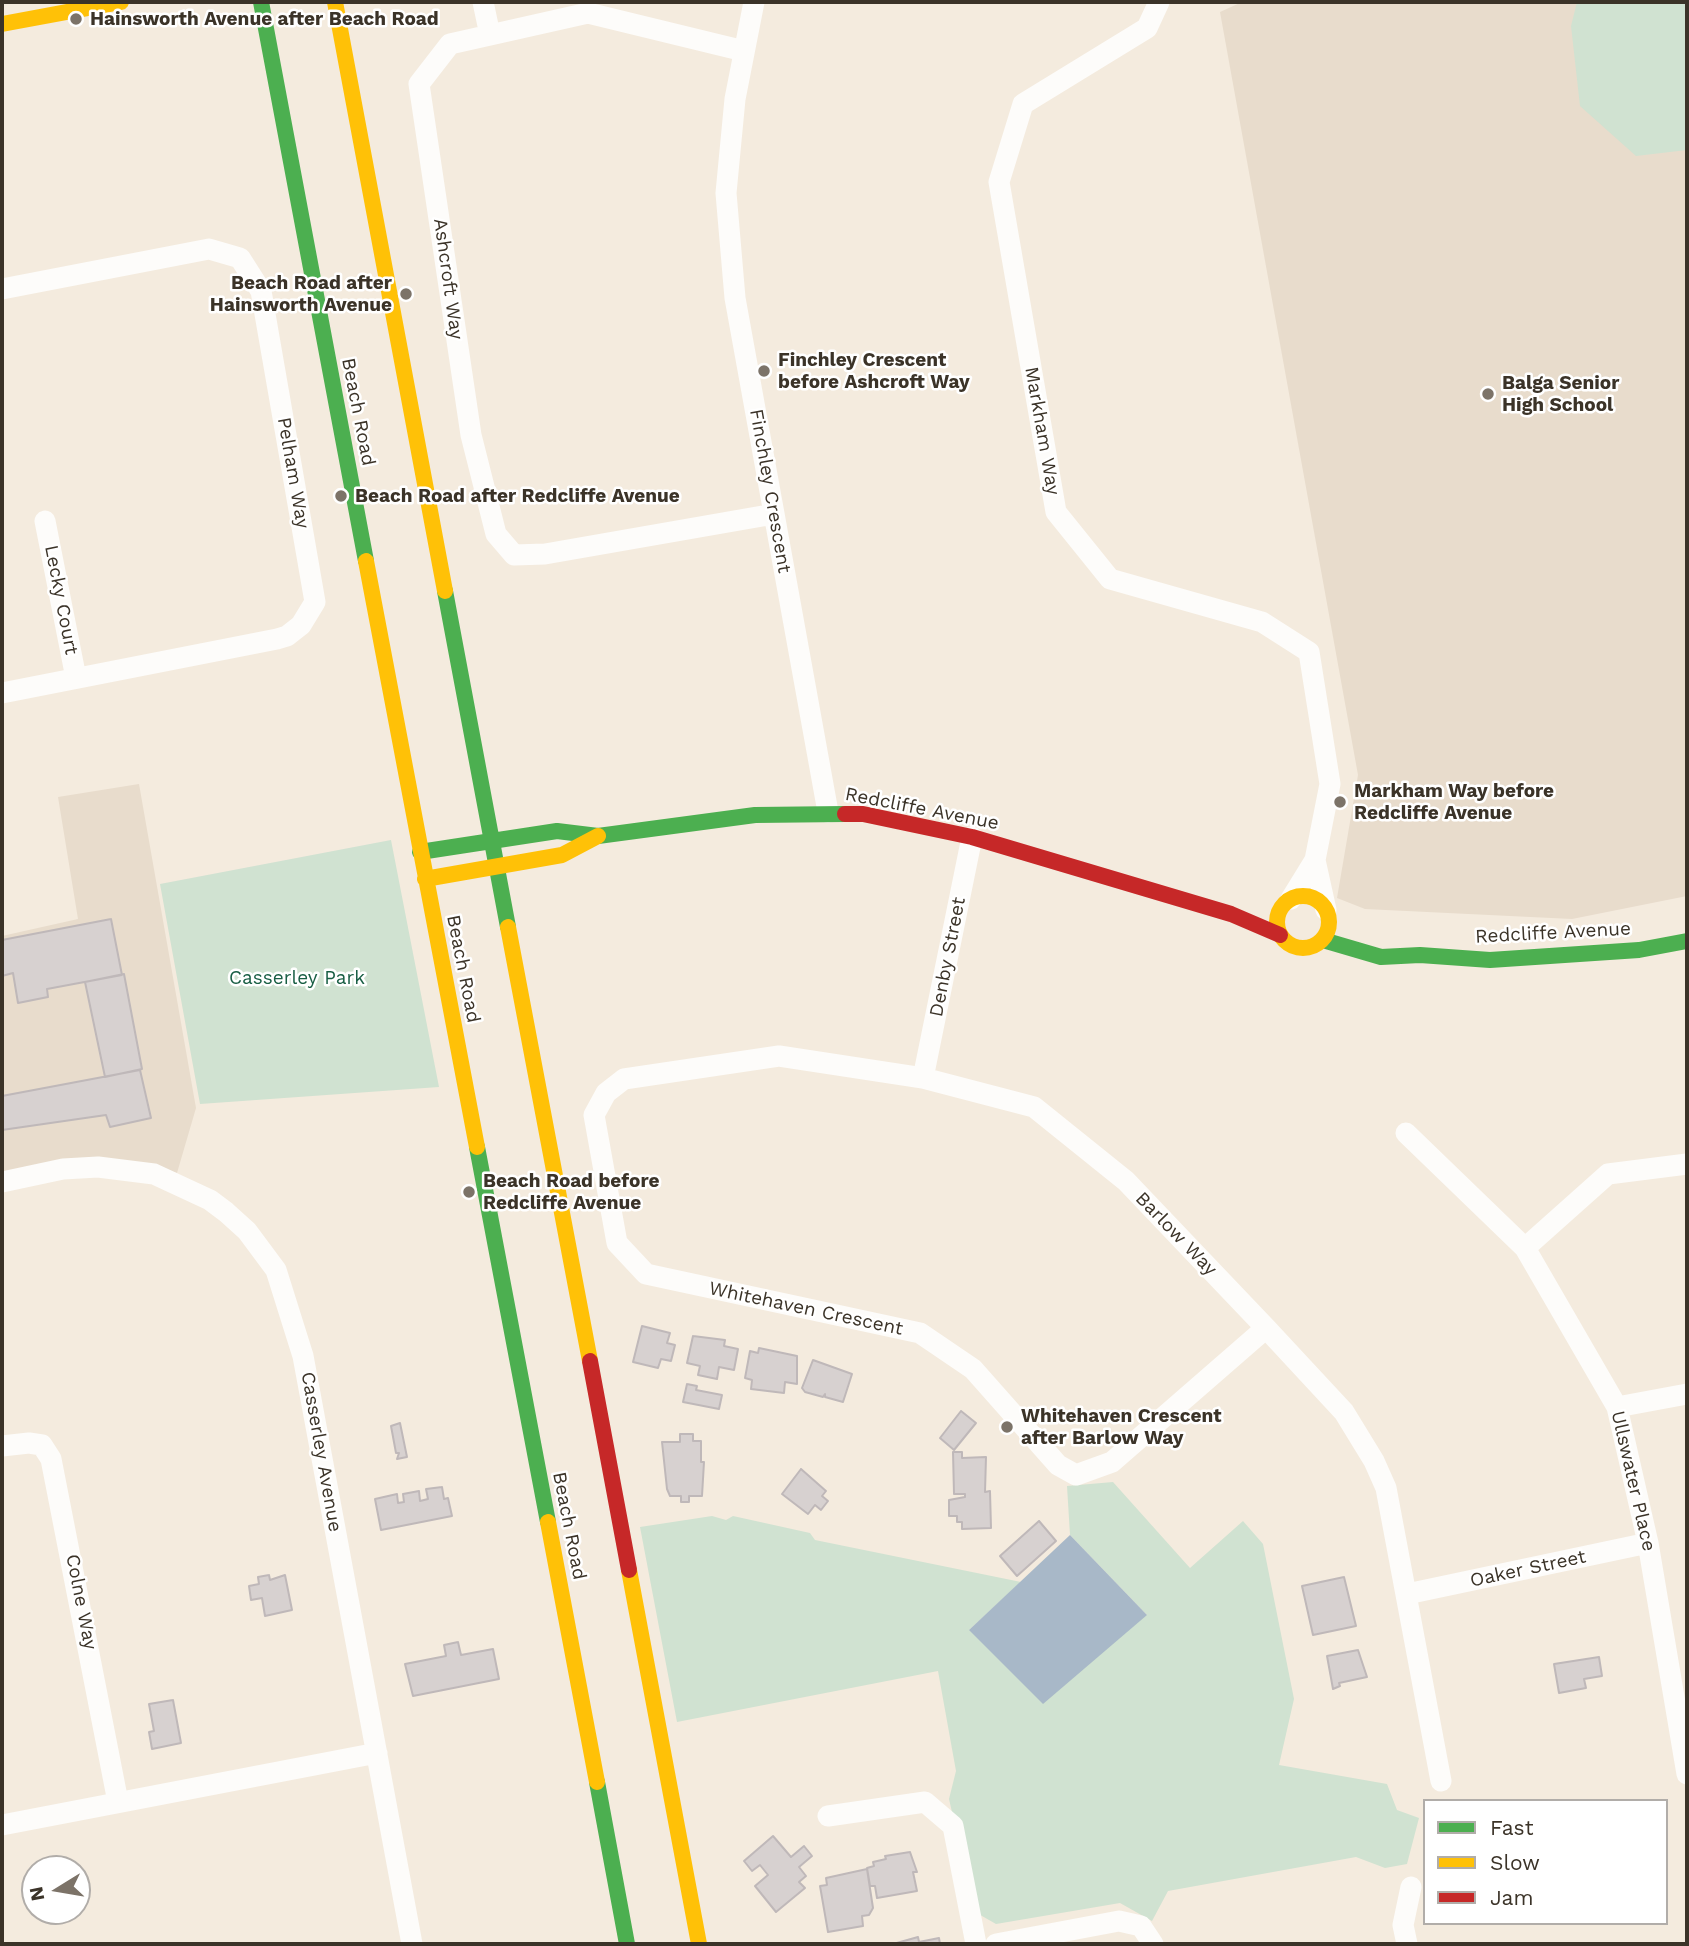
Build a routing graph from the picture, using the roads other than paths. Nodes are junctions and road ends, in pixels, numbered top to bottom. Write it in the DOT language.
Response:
graph roads {
  1 [pos="121,2"];
  2 [pos="261,2"];
  3 [pos="335,2"];
  4 [pos="483,2"];
  5 [pos="754,2"];
  6 [pos="1159,2"];
  7 [pos="43,9"];
  8 [pos="2,24"];
  9 [pos="489,35"];
  10 [pos="744,51"];
  11 [pos="2,289"];
  12 [pos="774,514"];
  13 [pos="45,521"];
  14 [pos="76,678"];
  15 [pos="2,693"];
  16 [pos="828,812"];
  17 [pos="598,836"];
  18 [pos="972,837"];
  19 [pos="490,840"];
  20 [pos="420,852"];
  21 [pos="1315,860"];
  22 [pos="495,866"];
  23 [pos="425,879"];
  24 [pos="1287,902"];
  25 [pos="1231,914"];
  26 [pos="1333,916"];
  27 [pos="1280,935"];
  28 [pos="1322,940"];
  29 [pos="1687,941"];
  30 [pos="1391,942"];
  31 [pos="1420,954"];
  32 [pos="923,1078"];
  33 [pos="606,1093"];
  34 [pos="1406,1133"];
  35 [pos="1687,1164"];
  36 [pos="2,1181"];
  37 [pos="1525,1248"];
  38 [pos="1266,1328"];
  39 [pos="1687,1394"];
  40 [pos="1617,1407"];
  41 [pos="2,1446"];
  42 [pos="1648,1543"];
  43 [pos="1407,1594"];
  44 [pos="377,1753"];
  45 [pos="1687,1774"];
  46 [pos="1441,1781"];
  47 [pos="118,1802"];
  48 [pos="828,1816"];
  49 [pos="2,1825"];
  50 [pos="1411,1887"];
  51 [pos="412,1944"];
  52 [pos="627,1944"];
  53 [pos="699,1944"];
  54 [pos="976,1944"];
  55 [pos="996,1944"];
  56 [pos="1153,1944"];
  57 [pos="1408,1944"];
  1 -- 7 [label="main road"];
  2 -- 20 [label="main road, Beach Road"];
  3 -- 19 [label="main road"];
  4 -- 9 [label="street"];
  5 -- 10 [label="street, Finchley Crescent"];
  6 -- 21 [label="street, Markham Way"];
  7 -- 8 [label="main road"];
  9 -- 10 [label="street, Ashcroft Way"];
  9 -- 12 [label="street, Ashcroft Way"];
  10 -- 12 [label="street, Finchley Crescent"];
  11 -- 14 [label="street, Pelham Way"];
  12 -- 16 [label="street, Finchley Crescent"];
  13 -- 14 [label="street, Lecky Court"];
  14 -- 15 [label="street, Pelham Way"];
  16 -- 17 [label="main road, Redcliffe Avenue"];
  16 -- 18 [label="main road, Redcliffe Avenue"];
  17 -- 19 [label="main road, Redcliffe Avenue"];
  17 -- 22 [label="main road, Redcliffe Avenue"];
  18 -- 25 [label="main road, Redcliffe Avenue"];
  18 -- 32 [label="street, Denby Street"];
  19 -- 20 [label="main road, Redcliffe Avenue"];
  19 -- 22 [label="main road"];
  20 -- 23 [label="main road, Beach Road"];
  21 -- 24 [label="street, Markham Way"];
  21 -- 26 [label="street, Markham Way"];
  22 -- 23 [label="main road, Redcliffe Avenue"];
  22 -- 53 [label="main road"];
  23 -- 52 [label="main road, Beach Road"];
  24 -- 25 [label="main road, Redcliffe Avenue"];
  24 -- 26 [label="main road"];
  24 -- 27 [label="main road"];
  25 -- 27 [label="main road, Redcliffe Avenue"];
  26 -- 28 [label="main road"];
  27 -- 28 [label="main road"];
  28 -- 31 [label="main road, Redcliffe Avenue"];
  29 -- 31 [label="main road, Redcliffe Avenue"];
  30 -- 31 [label="main road, Redcliffe Avenue"];
  32 -- 33 [label="street, Barlow Way"];
  32 -- 38 [label="street, Barlow Way"];
  33 -- 38 [label="street, Whitehaven Crescent"];
  34 -- 37 [label="street, Ullswater Place"];
  35 -- 37 [label="street"];
  36 -- 44 [label="street, Casserley Avenue"];
  37 -- 40 [label="street, Ullswater Place"];
  38 -- 43 [label="street, Barlow Way"];
  39 -- 40 [label="street"];
  40 -- 42 [label="street, Ullswater Place"];
  41 -- 47 [label="street, Colne Way"];
  42 -- 43 [label="street, Oaker Street"];
  42 -- 45 [label="street, Ullswater Place"];
  43 -- 46 [label="street, Barlow Way"];
  44 -- 47 [label="street"];
  44 -- 51 [label="street, Casserley Avenue"];
  47 -- 49 [label="street"];
  48 -- 54 [label="street"];
  50 -- 57 [label="street"];
  55 -- 56 [label="street"];
}
